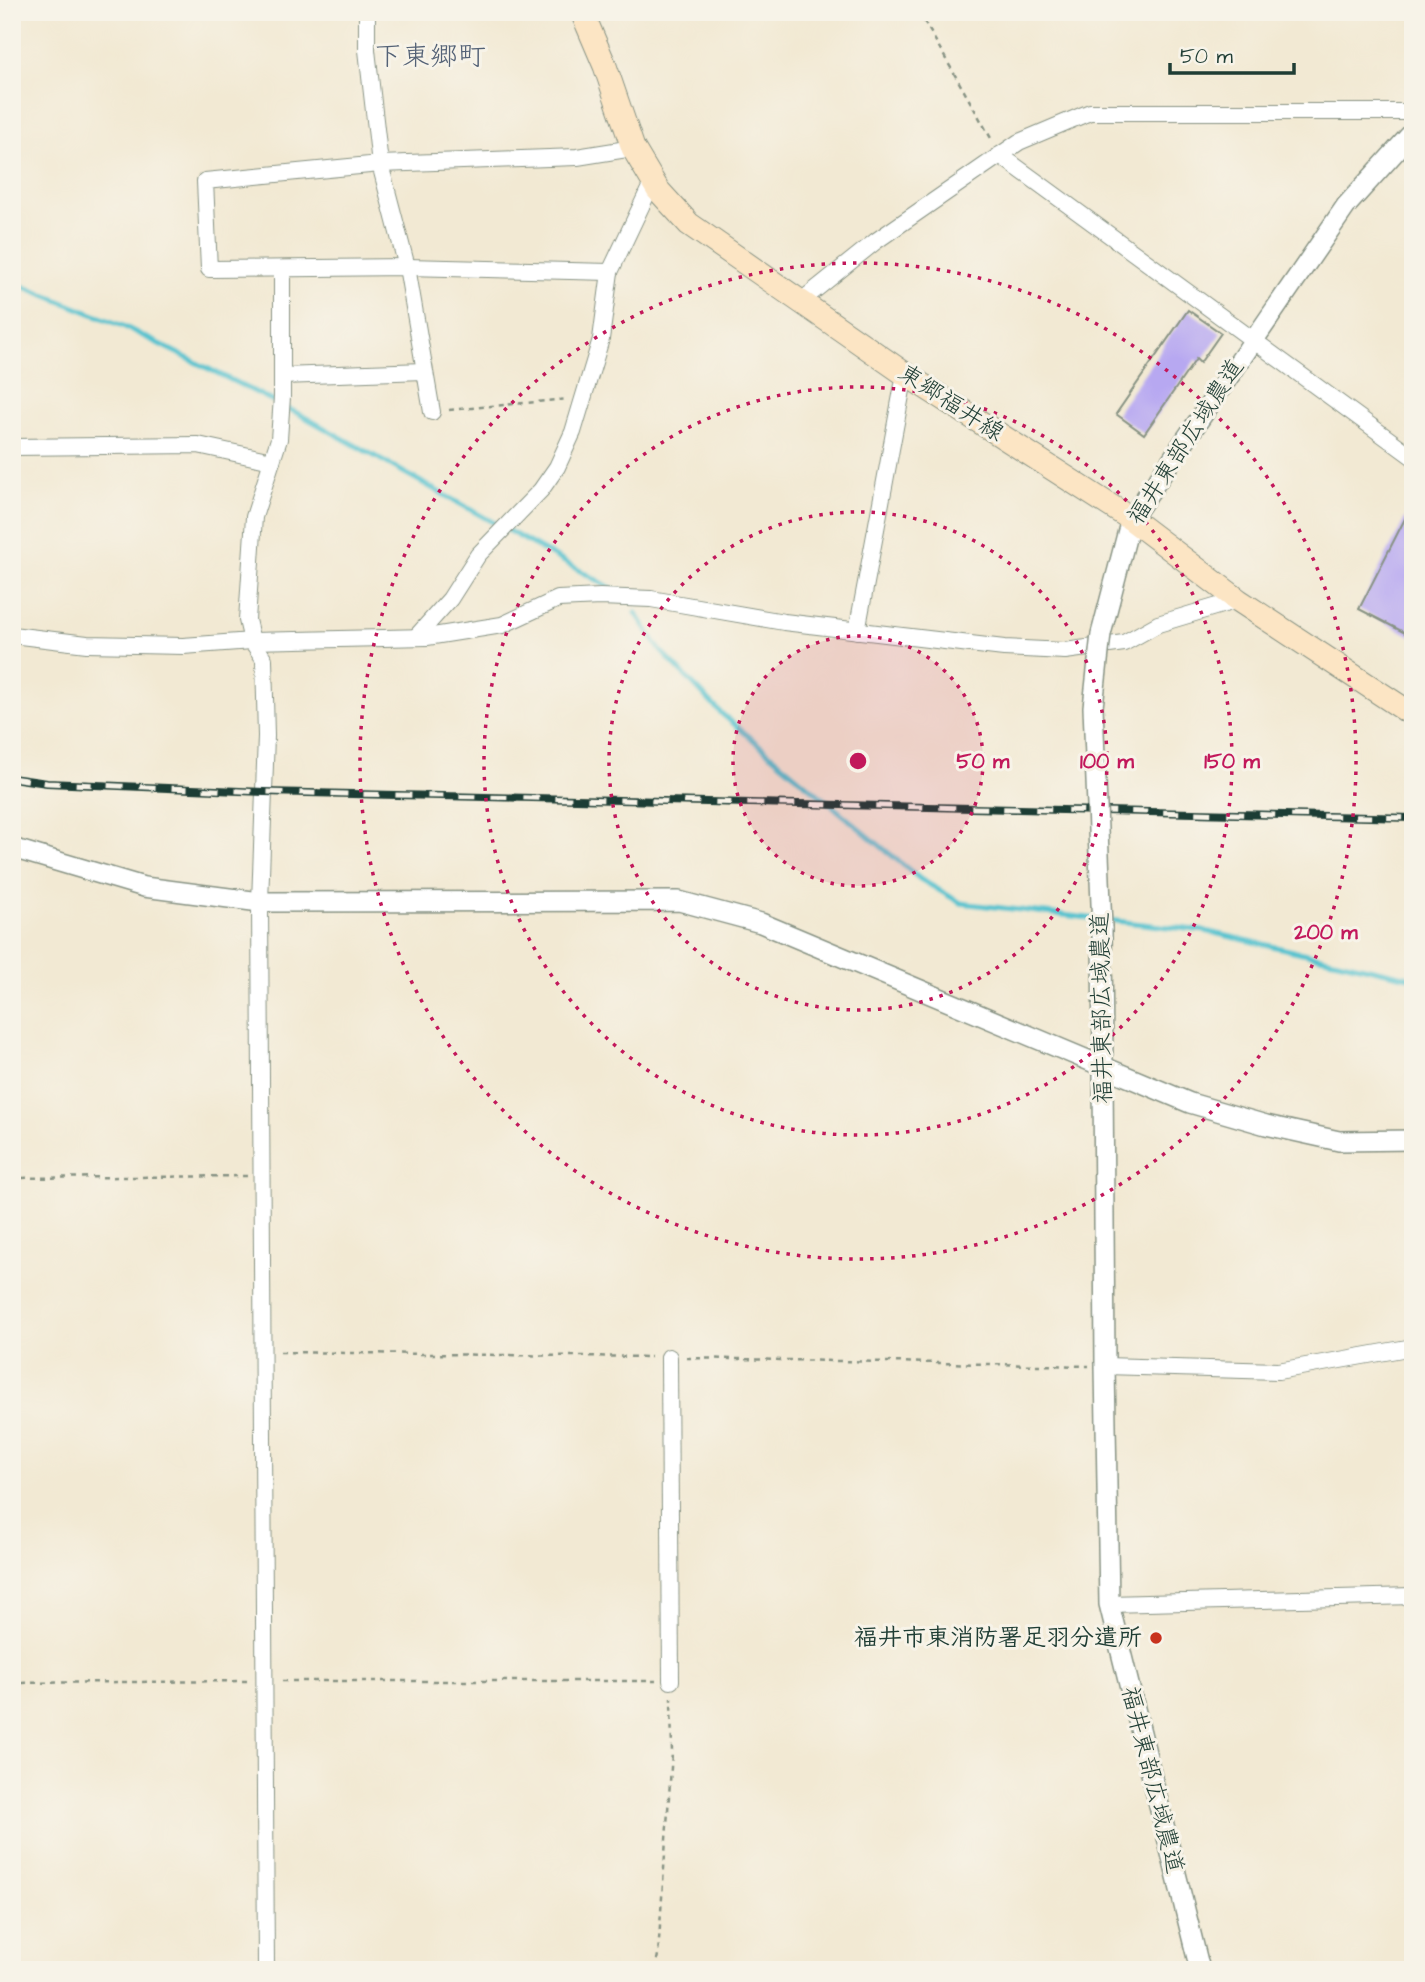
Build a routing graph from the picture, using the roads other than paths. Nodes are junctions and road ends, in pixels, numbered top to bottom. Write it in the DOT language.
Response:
graph roads {
  1 [pos="367,12"];
  2 [pos="582,12"];
  3 [pos="1413,112"];
  4 [pos="1413,132"];
  5 [pos="633,148"];
  6 [pos="1000,155"];
  7 [pos="380,164"];
  8 [pos="653,181"];
  9 [pos="407,267"];
  10 [pos="282,270"];
  11 [pos="610,272"];
  12 [pos="800,302"];
  13 [pos="1253,340"];
  14 [pos="424,371"];
  15 [pos="905,374"];
  16 [pos="282,376"];
  17 [pos="432,412"];
  18 [pos="12,447"];
  19 [pos="1413,457"];
  20 [pos="272,461"];
  21 [pos="1131,519"];
  22 [pos="1238,600"];
  23 [pos="857,631"];
  24 [pos="12,635"];
  25 [pos="416,637"];
  26 [pos="252,641"];
  27 [pos="1413,715"];
  28 [pos="12,848"];
  29 [pos="260,902"];
  30 [pos="1102,1065"];
  31 [pos="1413,1140"];
  32 [pos="1413,1347"];
  33 [pos="669,1357"];
  34 [pos="1105,1366"];
  35 [pos="1413,1596"];
  36 [pos="1109,1604"];
  37 [pos="671,1681"];
  38 [pos="266,1970"];
  39 [pos="1200,1970"];
  1 -- 7 [label="street"];
  2 -- 5 [label="main road, 東郷福井線"];
  3 -- 6 [label="street"];
  4 -- 13 [label="street, 福井東部広域農道"];
  5 -- 7 [label="street"];
  5 -- 8 [label="main road, 東郷福井線"];
  6 -- 12 [label="street"];
  6 -- 13 [label="street"];
  7 -- 9 [label="street"];
  7 -- 10 [label="street"];
  8 -- 11 [label="street"];
  8 -- 12 [label="main road, 東郷福井線"];
  9 -- 10 [label="street"];
  9 -- 11 [label="street"];
  9 -- 14 [label="street"];
  10 -- 16 [label="street"];
  11 -- 25 [label="street"];
  12 -- 15 [label="main road, 東郷福井線"];
  13 -- 19 [label="street"];
  13 -- 21 [label="street, 福井東部広域農道"];
  14 -- 16 [label="street"];
  14 -- 17 [label="street"];
  15 -- 21 [label="main road, 東郷福井線"];
  15 -- 23 [label="street"];
  16 -- 20 [label="street"];
  18 -- 20 [label="street"];
  20 -- 26 [label="street"];
  21 -- 22 [label="main road, 東郷福井線"];
  21 -- 30 [label="street, 福井東部広域農道, bridge"];
  22 -- 23 [label="street"];
  22 -- 27 [label="main road, 東郷福井線"];
  23 -- 25 [label="street"];
  24 -- 26 [label="street"];
  25 -- 26 [label="street"];
  26 -- 29 [label="street"];
  28 -- 29 [label="street"];
  29 -- 30 [label="street"];
  29 -- 38 [label="street"];
  30 -- 31 [label="street"];
  30 -- 34 [label="street, 福井東部広域農道"];
  32 -- 34 [label="street"];
  33 -- 37 [label="street"];
  34 -- 36 [label="street, 福井東部広域農道"];
  35 -- 36 [label="street"];
  36 -- 39 [label="street, 福井東部広域農道"];
}
